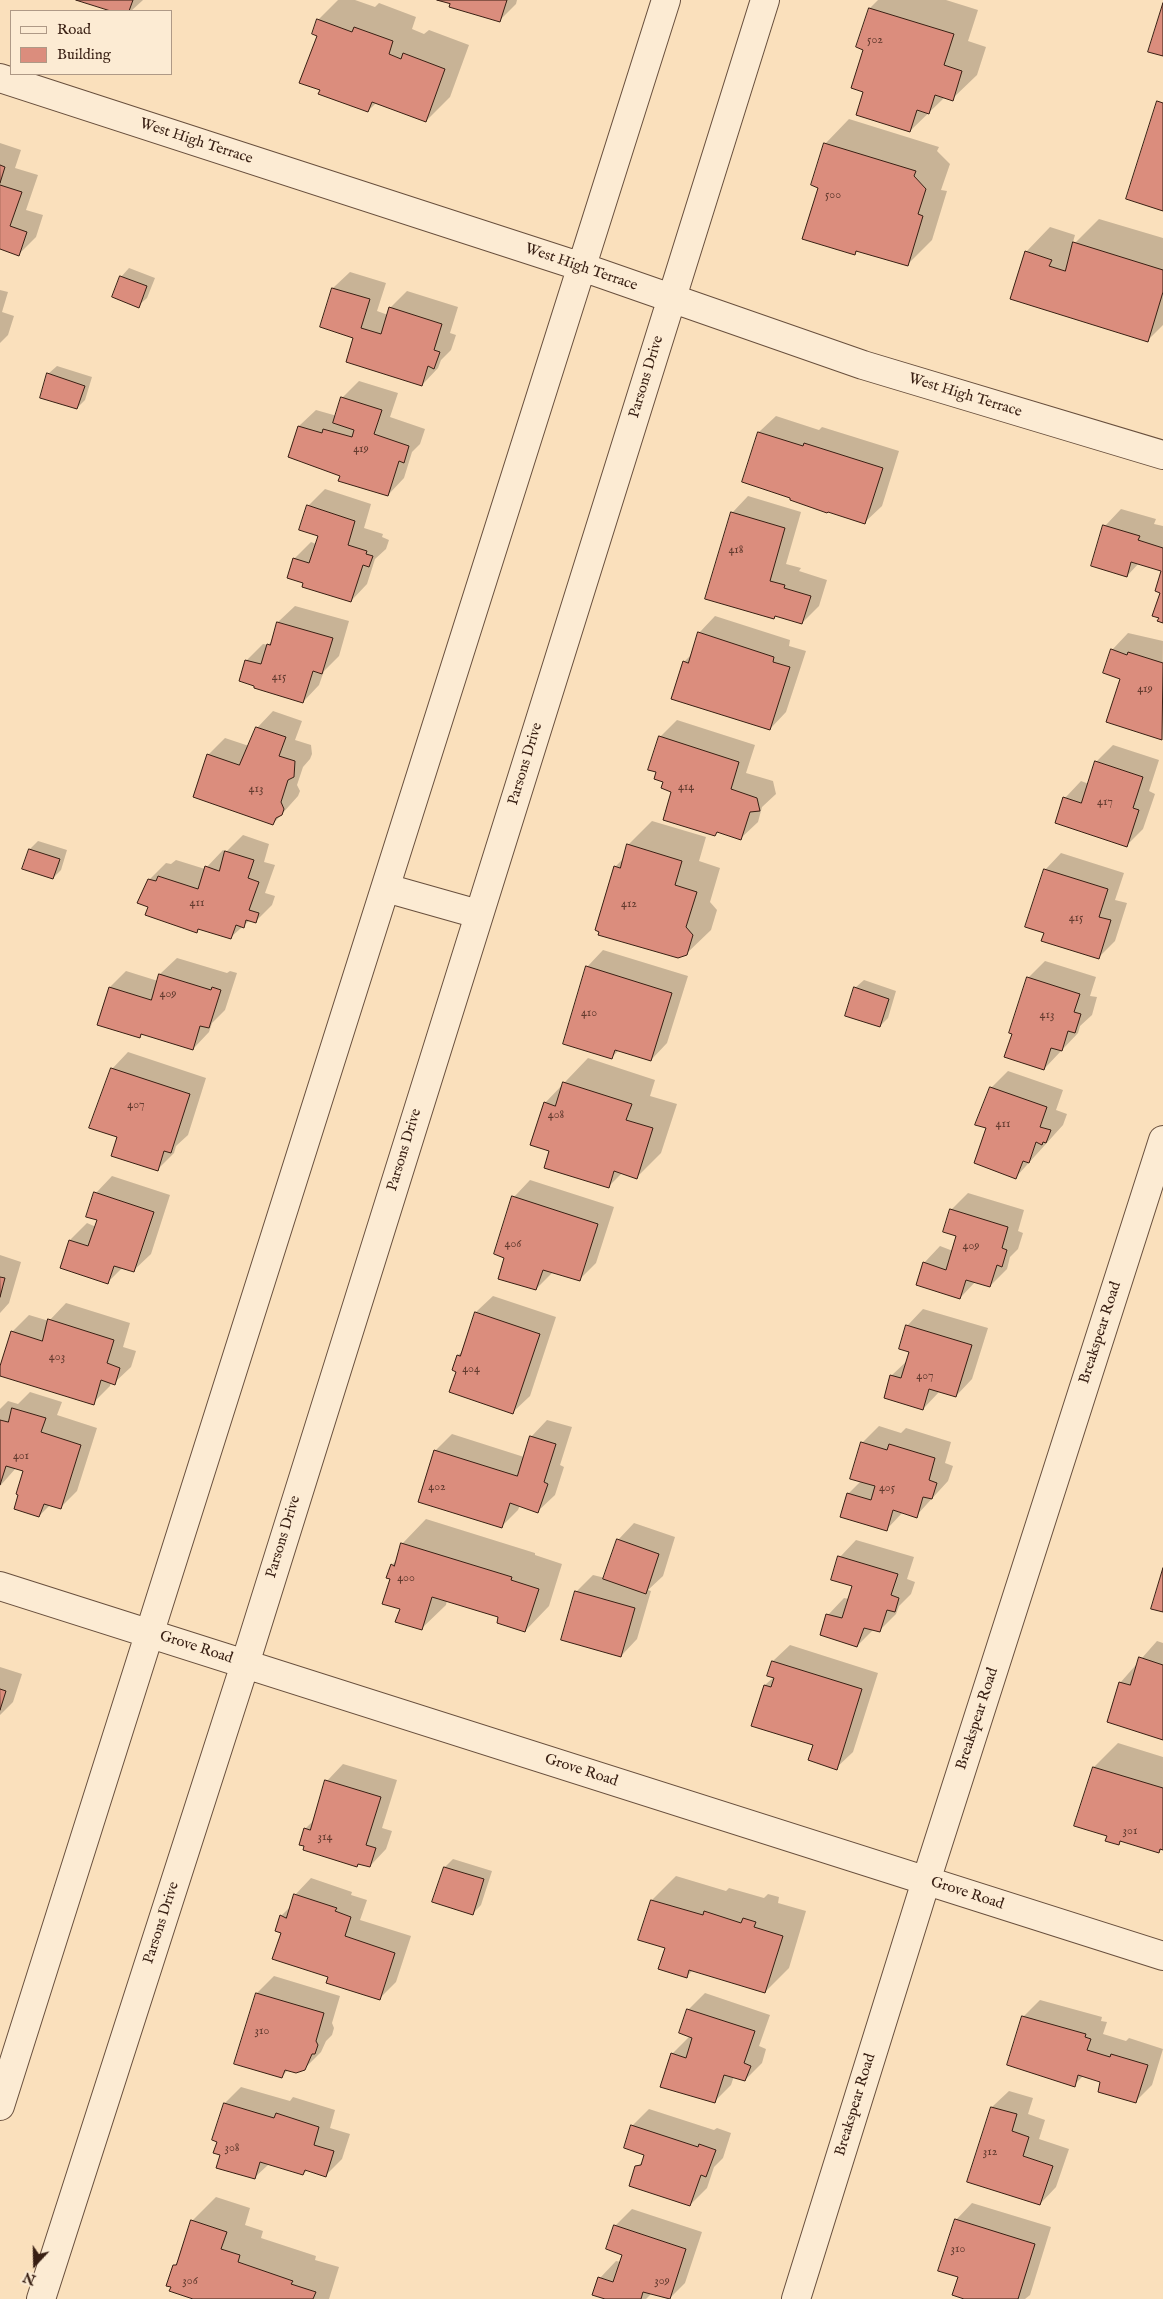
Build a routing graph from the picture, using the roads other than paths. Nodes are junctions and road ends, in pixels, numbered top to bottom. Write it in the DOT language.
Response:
graph roads {
  1 [pos="666,0"];
  2 [pos="765,0"];
  3 [pos="0,78"];
  4 [pos="582,267"];
  5 [pos="672,299"];
  6 [pos="1163,455"];
  7 [pos="386,888"];
  8 [pos="478,914"];
  9 [pos="1163,1140"];
  10 [pos="0,1586"];
  11 [pos="150,1633"];
  12 [pos="245,1664"];
  13 [pos="926,1881"];
  14 [pos="1163,1956"];
  15 [pos="0,2106"];
  16 [pos="42,2299"];
  17 [pos="796,2299"];
  1 -- 4 [label="street"];
  2 -- 5 [label="street, Parsons Drive"];
  3 -- 4 [label="street, West High Terrace"];
  4 -- 5 [label="street, West High Terrace"];
  4 -- 7 [label="street"];
  5 -- 6 [label="street, West High Terrace"];
  5 -- 8 [label="street, Parsons Drive"];
  7 -- 8 [label="street"];
  7 -- 11 [label="street"];
  8 -- 12 [label="street, Parsons Drive"];
  9 -- 13 [label="street, Breakspear Road"];
  10 -- 11 [label="street, Grove Road"];
  11 -- 12 [label="street, Grove Road"];
  11 -- 15 [label="street"];
  12 -- 13 [label="street, Grove Road"];
  12 -- 16 [label="street, Parsons Drive"];
  13 -- 14 [label="street, Grove Road"];
  13 -- 17 [label="street, Breakspear Road"];
}
